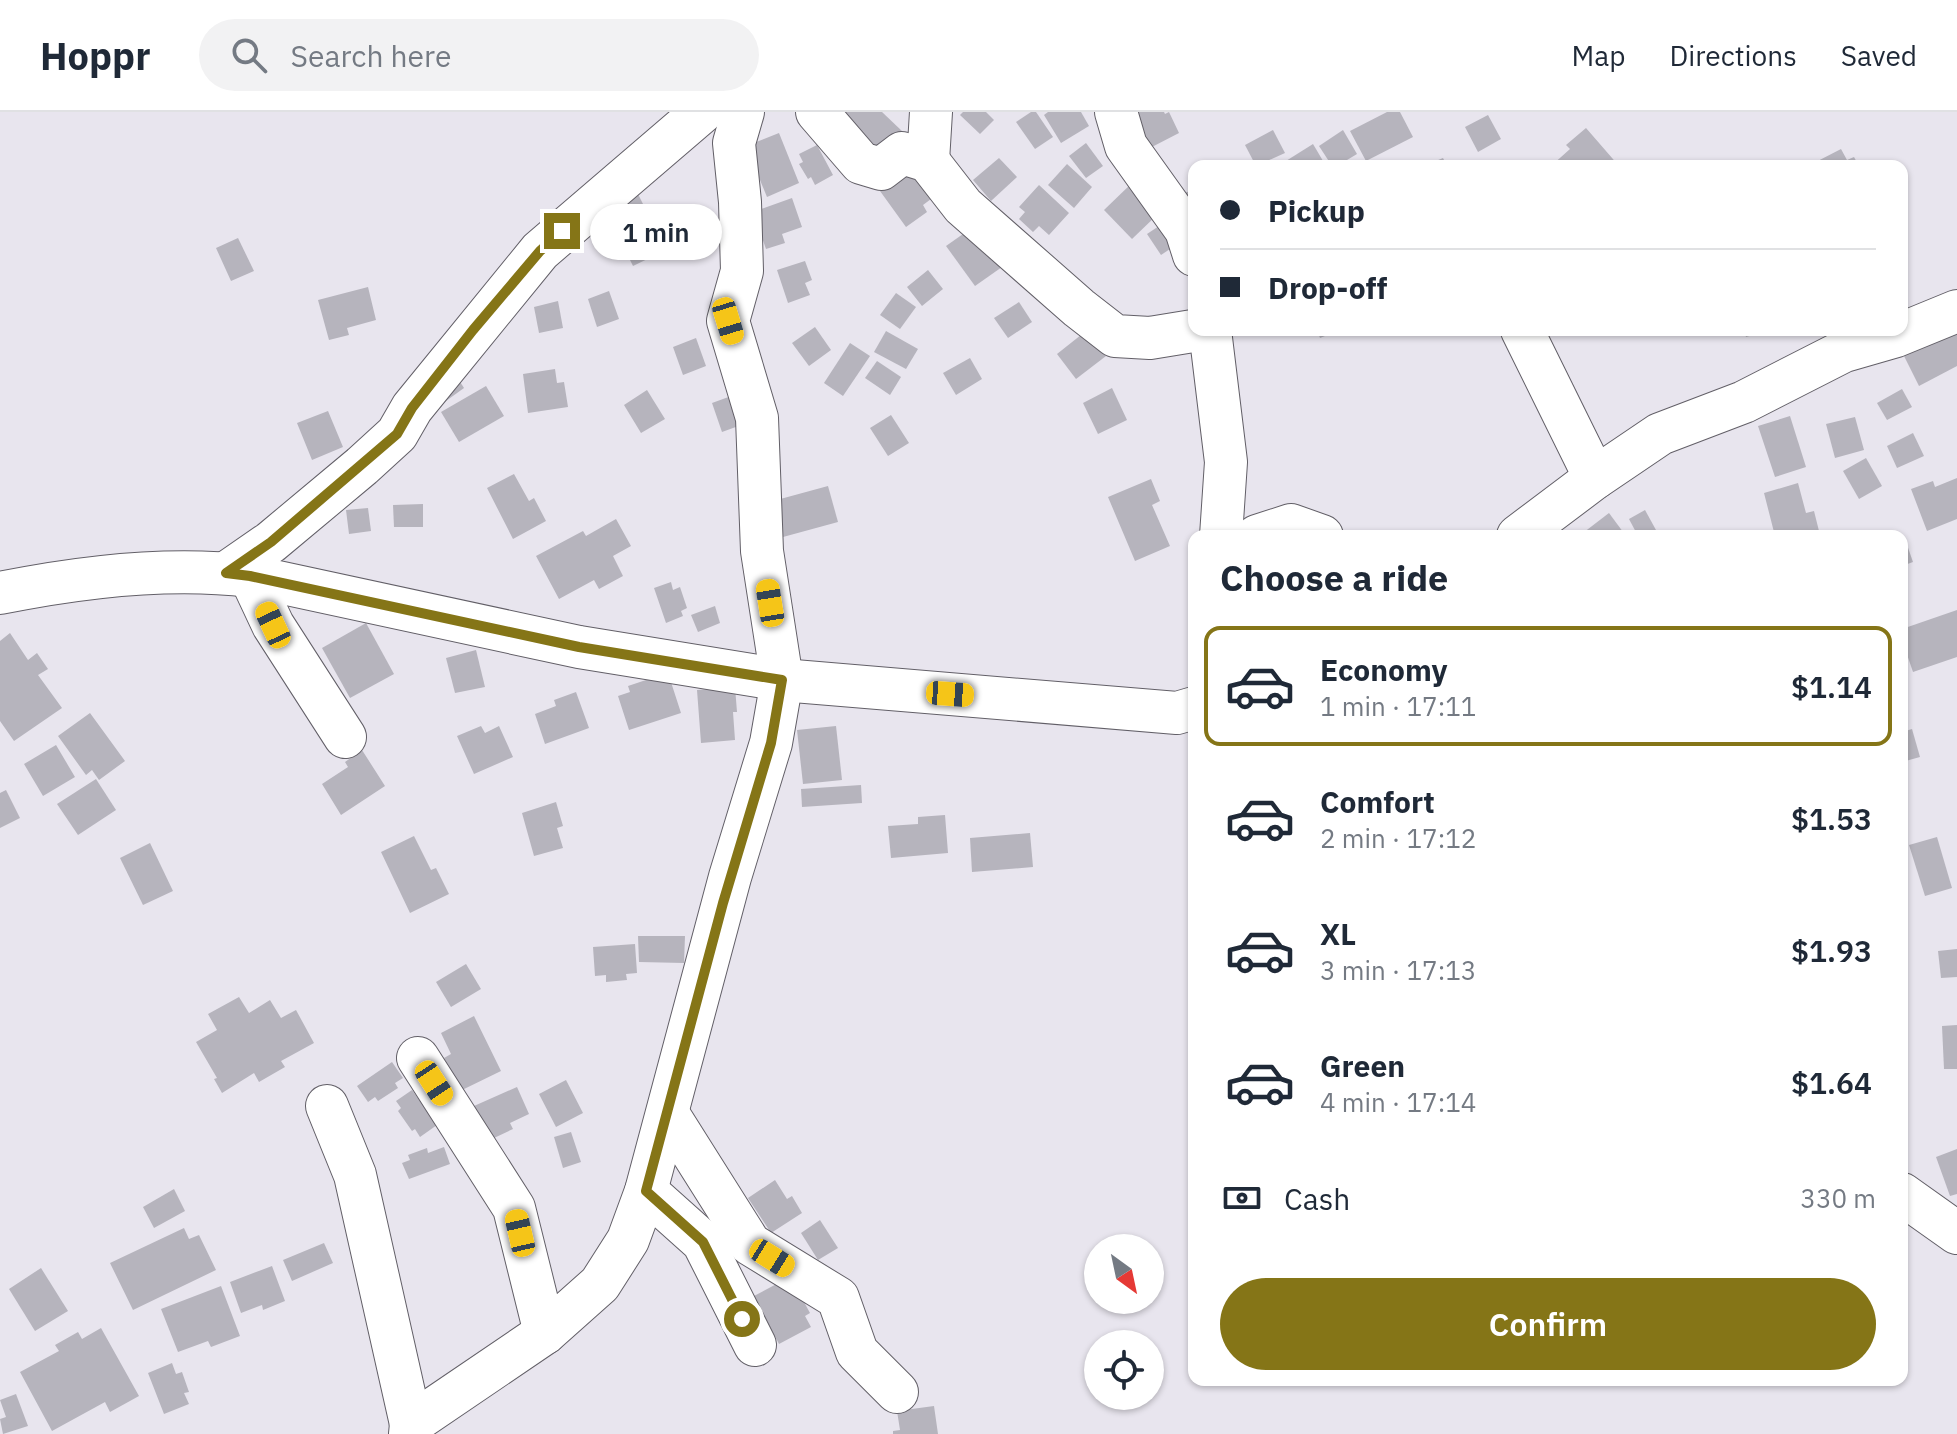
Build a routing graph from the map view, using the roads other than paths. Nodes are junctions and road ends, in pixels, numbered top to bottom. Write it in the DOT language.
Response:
graph roads {
  1 [pos="702,112"];
  2 [pos="743,112"];
  3 [pos="817,112"];
  4 [pos="931,112"];
  5 [pos="1116,112"];
  6 [pos="928,161"];
  7 [pos="1188,236"];
  8 [pos="1957,311"];
  9 [pos="1908,331"];
  10 [pos="1188,332"];
  11 [pos="1211,336"];
  12 [pos="1525,336"];
  13 [pos="1896,336"];
  14 [pos="1595,478"];
  15 [pos="1221,530"];
  16 [pos="1276,530"];
  17 [pos="1305,530"];
  18 [pos="1526,530"];
  19 [pos="238,574"];
  20 [pos="0,593"];
  21 [pos="782,680"];
  22 [pos="1188,717"];
  23 [pos="345,737"];
  24 [pos="418,1058"];
  25 [pos="327,1106"];
  26 [pos="668,1114"];
  27 [pos="646,1191"];
  28 [pos="1908,1198"];
  29 [pos="1957,1233"];
  30 [pos="545,1333"];
  31 [pos="755,1345"];
  32 [pos="897,1392"];
  33 [pos="410,1429"];
  1 -- 19 [label="street"];
  2 -- 21 [label="street"];
  3 -- 6 [label="street"];
  4 -- 6 [label="street"];
  5 -- 7 [label="street"];
  6 -- 10 [label="street"];
  8 -- 9 [label="street"];
  11 -- 15 [label="street"];
  12 -- 14 [label="street"];
  13 -- 14 [label="street"];
  14 -- 18 [label="street"];
  16 -- 17 [label="street"];
  19 -- 20 [label="street"];
  19 -- 21 [label="street"];
  19 -- 23 [label="street"];
  21 -- 22 [label="street"];
  21 -- 26 [label="street"];
  24 -- 30 [label="street"];
  25 -- 33 [label="street"];
  26 -- 27 [label="street"];
  26 -- 32 [label="street"];
  27 -- 30 [label="street"];
  27 -- 31 [label="street"];
  28 -- 29 [label="street"];
  30 -- 33 [label="street"];
}
